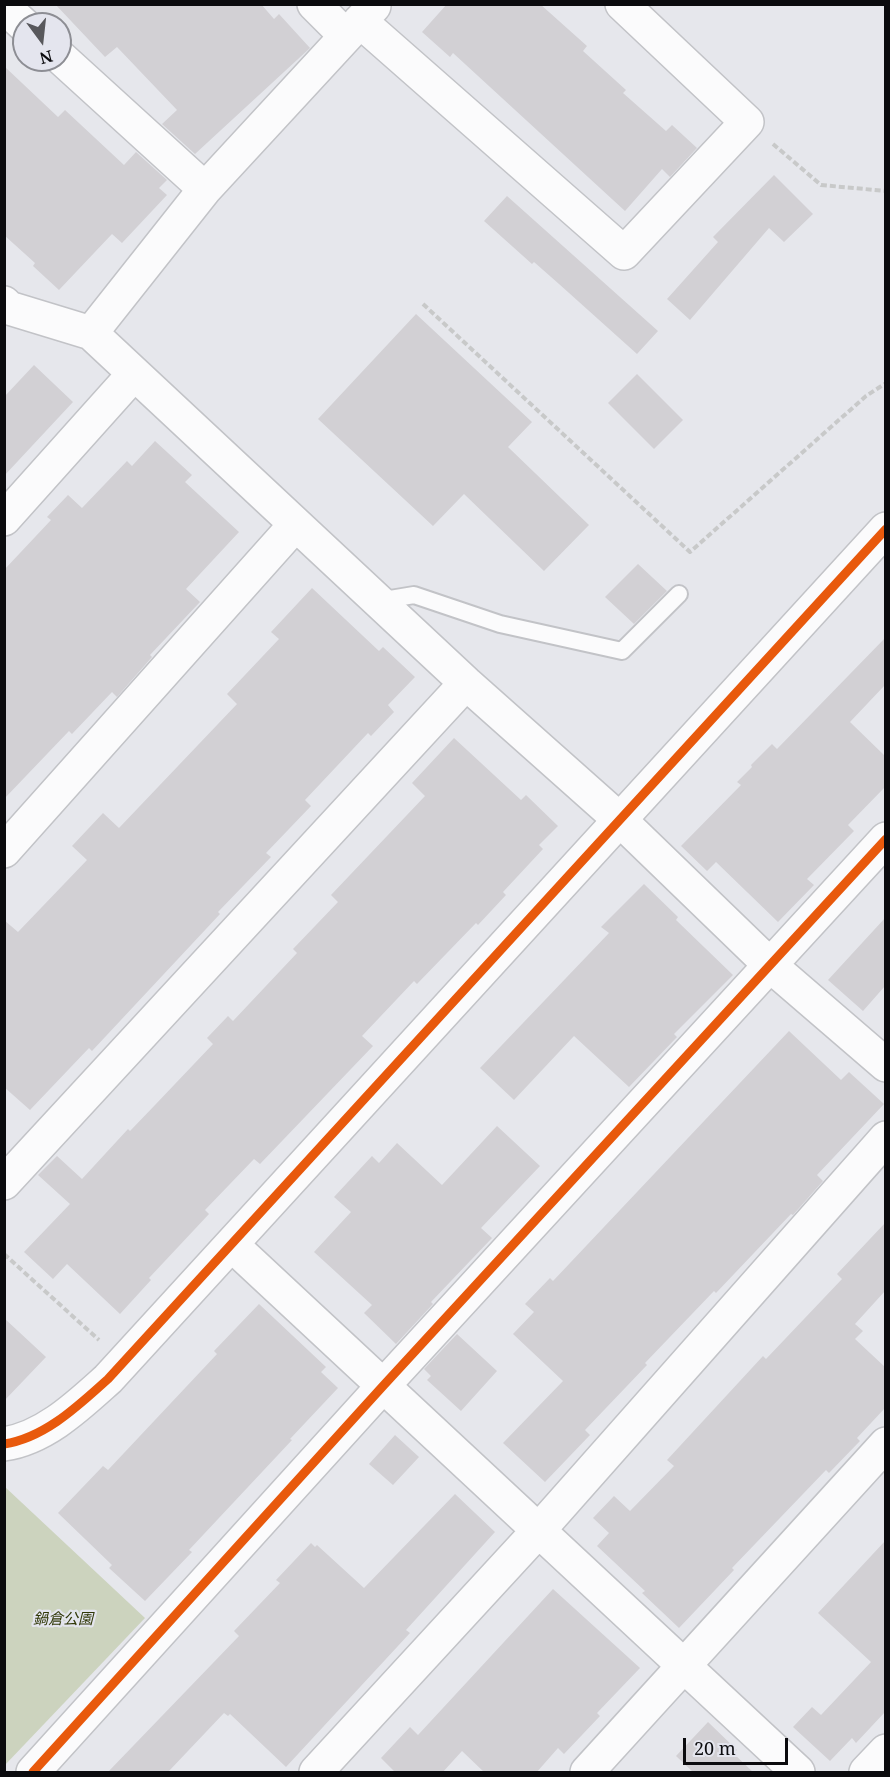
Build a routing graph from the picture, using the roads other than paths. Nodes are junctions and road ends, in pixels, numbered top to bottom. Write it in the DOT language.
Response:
graph roads {
  1 [pos="314,4"];
  2 [pos="622,4"];
  3 [pos="361,21"];
  4 [pos="72,68"];
  5 [pos="206,189"];
  6 [pos="6,308"];
  7 [pos="91,333"];
  8 [pos="134,375"];
  9 [pos="4,519"];
  10 [pos="295,525"];
  11 [pos="885,529"];
  12 [pos="679,594"];
  13 [pos="377,601"];
  14 [pos="466,683"];
  15 [pos="620,820"];
  16 [pos="885,839"];
  17 [pos="4,851"];
  18 [pos="771,966"];
  19 [pos="885,1065"];
  20 [pos="885,1138"];
  21 [pos="4,1183"];
  22 [pos="232,1245"];
  23 [pos="383,1386"];
  24 [pos="4,1444"];
  25 [pos="885,1444"];
  26 [pos="538,1531"];
  27 [pos="683,1666"];
  28 [pos="885,1751"];
  29 [pos="33,1773"];
  30 [pos="316,1773"];
  31 [pos="587,1773"];
  32 [pos="798,1773"];
  33 [pos="866,1773"];
  1 -- 3 [label="street"];
  2 -- 3 [label="street"];
  3 -- 5 [label="street"];
  4 -- 5 [label="street"];
  5 -- 7 [label="street"];
  6 -- 7 [label="street"];
  7 -- 8 [label="street"];
  8 -- 9 [label="street"];
  8 -- 10 [label="street"];
  10 -- 13 [label="street"];
  10 -- 17 [label="street"];
  11 -- 15 [label="street"];
  12 -- 13 [label="lane"];
  13 -- 14 [label="street"];
  14 -- 15 [label="street"];
  14 -- 21 [label="street"];
  15 -- 18 [label="street"];
  15 -- 22 [label="street"];
  16 -- 18 [label="street"];
  18 -- 19 [label="street"];
  18 -- 23 [label="street"];
  20 -- 26 [label="street"];
  22 -- 23 [label="street"];
  22 -- 24 [label="street"];
  23 -- 26 [label="street"];
  23 -- 29 [label="street"];
  25 -- 27 [label="street"];
  26 -- 27 [label="street"];
  26 -- 30 [label="street"];
  27 -- 31 [label="street"];
  27 -- 32 [label="street"];
  28 -- 33 [label="street"];
}
